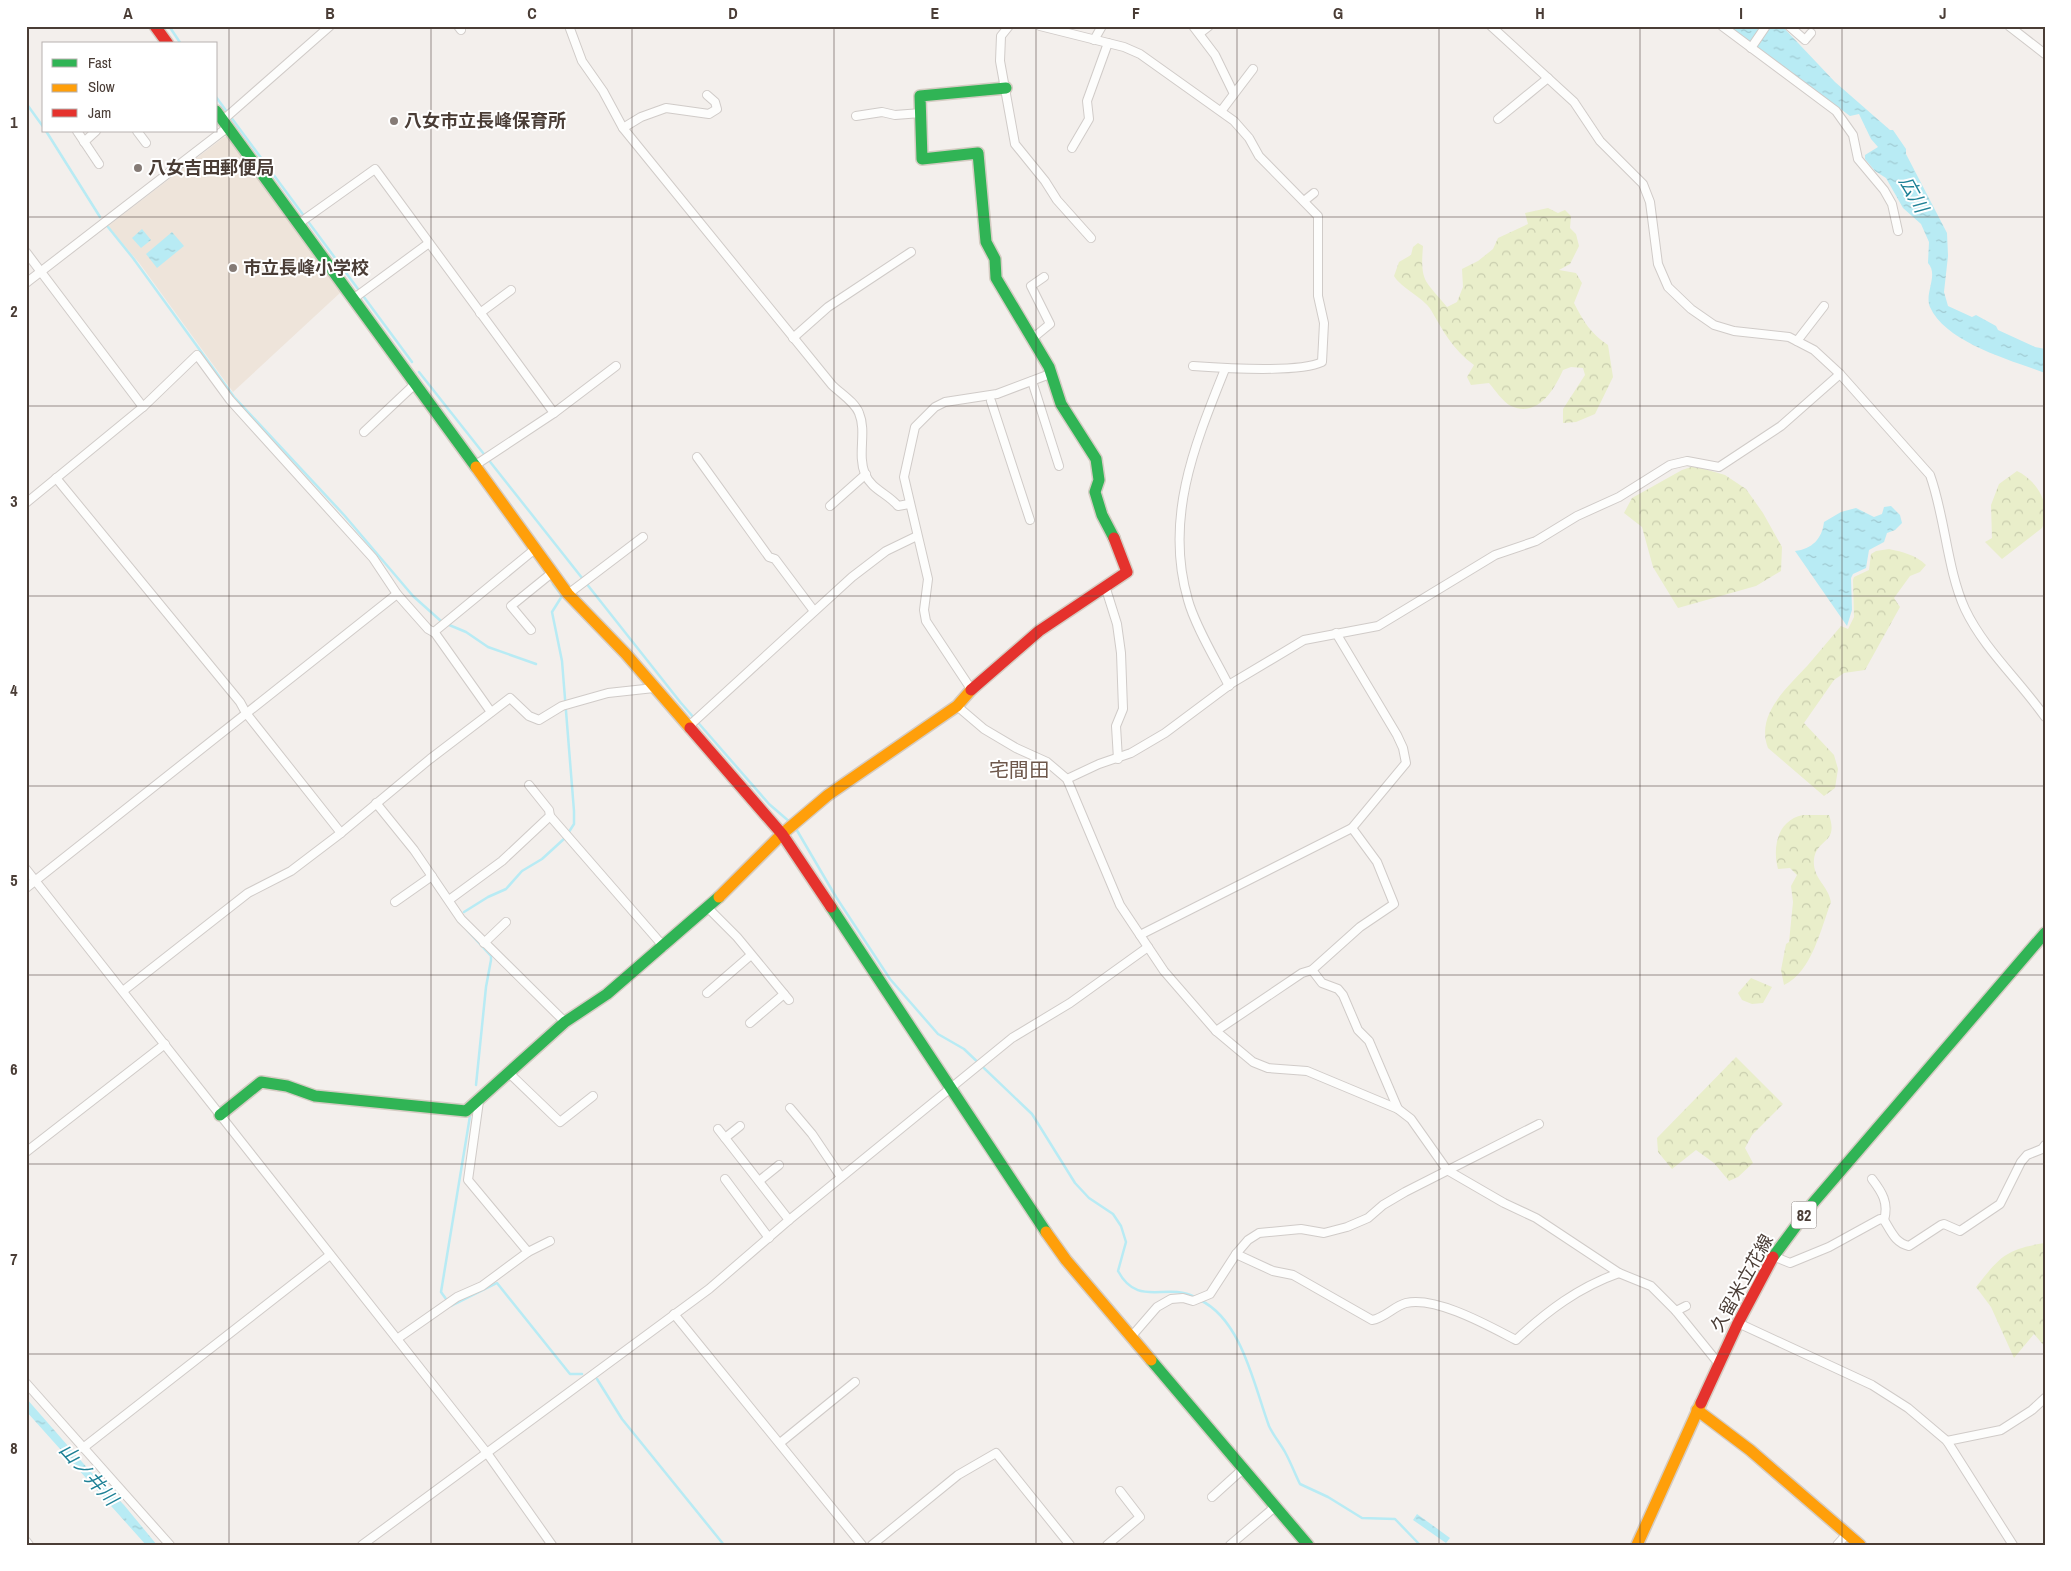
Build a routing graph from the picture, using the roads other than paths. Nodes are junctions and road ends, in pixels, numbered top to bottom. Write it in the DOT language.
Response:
graph roads {
  1 [pos="155,26"];
  2 [pos="330,26"];
  3 [pos="569,26"];
  4 [pos="1009,26"];
  5 [pos="1040,26"];
  6 [pos="1102,26"];
  7 [pos="1193,26"];
  8 [pos="1209,26"];
  9 [pos="1491,26"];
  10 [pos="1722,26"];
  11 [pos="1766,26"];
  12 [pos="1789,26"];
  13 [pos="2009,26"];
  14 [pos="1200,33"];
  15 [pos="1811,33"];
  16 [pos="1094,40"];
  17 [pos="167,42"];
  18 [pos="1108,43"];
  19 [pos="1750,48"];
  20 [pos="2045,54"];
  21 [pos="1253,69"];
  22 [pos="1548,78"];
  23 [pos="1006,88"];
  24 [pos="1234,94"];
  25 [pos="707,95"];
  26 [pos="1222,110"];
  27 [pos="921,113"];
  28 [pos="856,116"];
  29 [pos="1498,118"];
  30 [pos="222,119"];
  31 [pos="623,128"];
  32 [pos="78,132"];
  33 [pos="95,132"];
  34 [pos="138,132"];
  35 [pos="207,132"];
  36 [pos="84,142"];
  37 [pos="146,143"];
  38 [pos="1072,148"];
  39 [pos="99,164"];
  40 [pos="1314,193"];
  41 [pos="1304,201"];
  42 [pos="298,224"];
  43 [pos="1898,232"];
  44 [pos="1091,238"];
  45 [pos="429,243"];
  46 [pos="26,252"];
  47 [pos="911,252"];
  48 [pos="41,271"];
  49 [pos="1044,277"];
  50 [pos="26,283"];
  51 [pos="511,290"];
  52 [pos="353,299"];
  53 [pos="1824,306"];
  54 [pos="480,313"];
  55 [pos="793,338"];
  56 [pos="1033,338"];
  57 [pos="1797,341"];
  58 [pos="616,366"];
  59 [pos="1193,366"];
  60 [pos="1225,369"];
  61 [pos="1050,374"];
  62 [pos="1840,374"];
  63 [pos="1032,381"];
  64 [pos="415,384"];
  65 [pos="991,402"];
  66 [pos="143,406"];
  67 [pos="554,413"];
  68 [pos="364,432"];
  69 [pos="697,457"];
  70 [pos="474,466"];
  71 [pos="1059,466"];
  72 [pos="866,474"];
  73 [pos="56,478"];
  74 [pos="26,503"];
  75 [pos="909,504"];
  76 [pos="830,506"];
  77 [pos="1030,520"];
  78 [pos="917,536"];
  79 [pos="643,537"];
  80 [pos="535,549"];
  81 [pos="553,572"];
  82 [pos="1106,589"];
  83 [pos="397,594"];
  84 [pos="568,594"];
  85 [pos="814,611"];
  86 [pos="531,630"];
  87 [pos="434,632"];
  88 [pos="1336,632"];
  89 [pos="1229,686"];
  90 [pos="654,688"];
  91 [pos="971,689"];
  92 [pos="957,706"];
  93 [pos="491,712"];
  94 [pos="246,713"];
  95 [pos="2045,716"];
  96 [pos="689,726"];
  97 [pos="1118,759"];
  98 [pos="1067,780"];
  99 [pos="529,785"];
  100 [pos="376,803"];
  101 [pos="550,816"];
  102 [pos="1352,828"];
  103 [pos="785,831"];
  104 [pos="341,833"];
  105 [pos="26,869"];
  106 [pos="432,876"];
  107 [pos="36,880"];
  108 [pos="26,888"];
  109 [pos="448,900"];
  110 [pos="395,902"];
  111 [pos="708,908"];
  112 [pos="506,922"];
  113 [pos="2045,933"];
  114 [pos="1140,936"];
  115 [pos="484,943"];
  116 [pos="664,947"];
  117 [pos="1148,947"];
  118 [pos="751,955"];
  119 [pos="1312,970"];
  120 [pos="123,991"];
  121 [pos="707,993"];
  122 [pos="784,994"];
  123 [pos="790,1000"];
  124 [pos="757,1016"];
  125 [pos="565,1022"];
  126 [pos="750,1023"];
  127 [pos="763,1023"];
  128 [pos="1216,1031"];
  129 [pos="164,1044"];
  130 [pos="509,1073"];
  131 [pos="951,1090"];
  132 [pos="592,1096"];
  133 [pos="479,1101"];
  134 [pos="790,1108"];
  135 [pos="1398,1109"];
  136 [pos="220,1115"];
  137 [pos="1538,1124"];
  138 [pos="740,1126"];
  139 [pos="718,1129"];
  140 [pos="725,1138"];
  141 [pos="2045,1145"];
  142 [pos="26,1152"];
  143 [pos="779,1165"];
  144 [pos="1447,1170"];
  145 [pos="841,1177"];
  146 [pos="1461,1178"];
  147 [pos="1872,1179"];
  148 [pos="726,1180"];
  149 [pos="759,1181"];
  150 [pos="1458,1187"];
  151 [pos="789,1220"];
  152 [pos="1884,1220"];
  153 [pos="769,1238"];
  154 [pos="550,1241"];
  155 [pos="528,1252"];
  156 [pos="1236,1254"];
  157 [pos="330,1255"];
  158 [pos="1773,1256"];
  159 [pos="1619,1273"];
  160 [pos="1686,1306"];
  161 [pos="1676,1311"];
  162 [pos="674,1314"];
  163 [pos="1738,1322"];
  164 [pos="1131,1337"];
  165 [pos="397,1339"];
  166 [pos="1719,1364"];
  167 [pos="855,1382"];
  168 [pos="26,1383"];
  169 [pos="2045,1398"];
  170 [pos="1697,1410"];
  171 [pos="1946,1441"];
  172 [pos="780,1443"];
  173 [pos="82,1448"];
  174 [pos="487,1453"];
  175 [pos="1244,1468"];
  176 [pos="1120,1491"];
  177 [pos="1212,1497"];
  178 [pos="1276,1506"];
  179 [pos="1847,1534"];
  180 [pos="26,1541"];
  181 [pos="29,1545"];
  182 [pos="170,1545"];
  183 [pos="362,1545"];
  184 [pos="552,1545"];
  185 [pos="862,1545"];
  186 [pos="872,1545"];
  187 [pos="1070,1545"];
  188 [pos="1107,1545"];
  189 [pos="1230,1545"];
  190 [pos="1308,1545"];
  191 [pos="1637,1545"];
  192 [pos="1837,1545"];
  193 [pos="1860,1545"];
  194 [pos="2013,1545"];
  1 -- 17 [label="street"];
  2 -- 30 [label="street"];
  3 -- 31 [label="street"];
  4 -- 23 [label="street"];
  5 -- 16 [label="street"];
  6 -- 16 [label="street"];
  7 -- 14 [label="street"];
  8 -- 14 [label="street"];
  9 -- 22 [label="street"];
  10 -- 19 [label="street"];
  11 -- 19 [label="street"];
  12 -- 15 [label="street"];
  13 -- 20 [label="street"];
  14 -- 24 [label="street"];
  16 -- 18 [label="street"];
  18 -- 26 [label="street"];
  18 -- 38 [label="street"];
  19 -- 43 [label="street"];
  21 -- 24 [label="street"];
  22 -- 29 [label="street"];
  22 -- 57 [label="street"];
  23 -- 27 [label="street"];
  23 -- 44 [label="street"];
  24 -- 26 [label="street"];
  25 -- 31 [label="street"];
  26 -- 41 [label="street"];
  27 -- 28 [label="street"];
  27 -- 56 [label="street"];
  30 -- 42 [label="street"];
  31 -- 55 [label="street"];
  32 -- 36 [label="street"];
  33 -- 36 [label="street"];
  34 -- 37 [label="street"];
  35 -- 48 [label="street"];
  36 -- 39 [label="street"];
  40 -- 41 [label="street"];
  41 -- 60 [label="street"];
  42 -- 45 [label="street"];
  42 -- 52 [label="street"];
  45 -- 52 [label="street"];
  45 -- 54 [label="street"];
  46 -- 48 [label="street"];
  47 -- 55 [label="street"];
  48 -- 50 [label="street"];
  48 -- 66 [label="street"];
  49 -- 56 [label="street"];
  51 -- 54 [label="street"];
  52 -- 64 [label="street"];
  53 -- 57 [label="street"];
  54 -- 67 [label="street"];
  55 -- 72 [label="street"];
  56 -- 61 [label="street"];
  57 -- 62 [label="street"];
  58 -- 67 [label="street"];
  59 -- 60 [label="street"];
  60 -- 89 [label="street"];
  61 -- 63 [label="street"];
  61 -- 82 [label="street"];
  62 -- 88 [label="street"];
  62 -- 95 [label="street"];
  63 -- 71 [label="street"];
  63 -- 75 [label="street"];
  64 -- 68 [label="street"];
  64 -- 70 [label="street"];
  65 -- 77 [label="street"];
  66 -- 73 [label="street"];
  66 -- 83 [label="street"];
  67 -- 70 [label="street"];
  69 -- 85 [label="street"];
  70 -- 80 [label="street"];
  72 -- 75 [label="street"];
  72 -- 76 [label="street"];
  73 -- 74 [label="street"];
  73 -- 94 [label="street"];
  75 -- 78 [label="street"];
  78 -- 85 [label="street"];
  78 -- 91 [label="street"];
  79 -- 84 [label="street"];
  80 -- 81 [label="street"];
  80 -- 87 [label="street"];
  81 -- 84 [label="street"];
  81 -- 86 [label="street"];
  82 -- 91 [label="street"];
  82 -- 97 [label="street"];
  83 -- 87 [label="street"];
  83 -- 94 [label="street"];
  84 -- 90 [label="street"];
  85 -- 96 [label="street"];
  87 -- 93 [label="street"];
  88 -- 89 [label="street"];
  88 -- 102 [label="street"];
  89 -- 97 [label="street"];
  90 -- 93 [label="street"];
  90 -- 96 [label="street"];
  91 -- 92 [label="street"];
  92 -- 98 [label="street"];
  92 -- 103 [label="street"];
  93 -- 100 [label="street"];
  94 -- 104 [label="street"];
  94 -- 107 [label="street"];
  96 -- 103 [label="street"];
  97 -- 98 [label="street"];
  98 -- 114 [label="street"];
  99 -- 101 [label="street"];
  100 -- 104 [label="street"];
  100 -- 106 [label="street"];
  101 -- 109 [label="street"];
  101 -- 116 [label="street"];
  102 -- 114 [label="street"];
  102 -- 119 [label="street"];
  103 -- 111 [label="street"];
  103 -- 131 [label="street"];
  104 -- 120 [label="street"];
  105 -- 107 [label="street"];
  106 -- 109 [label="street"];
  106 -- 110 [label="street"];
  107 -- 108 [label="street"];
  107 -- 120 [label="street"];
  109 -- 115 [label="street"];
  111 -- 116 [label="street"];
  111 -- 118 [label="street"];
  112 -- 115 [label="street"];
  113 -- 158 [label="street, 久留米立花線 / 82"];
  114 -- 117 [label="street"];
  115 -- 125 [label="street"];
  116 -- 125 [label="street"];
  117 -- 128 [label="street"];
  117 -- 131 [label="street"];
  118 -- 121 [label="street"];
  118 -- 122 [label="street"];
  119 -- 128 [label="street"];
  119 -- 135 [label="street"];
  120 -- 129 [label="street"];
  122 -- 123 [label="street"];
  122 -- 124 [label="street"];
  124 -- 126 [label="street"];
  124 -- 127 [label="street"];
  125 -- 130 [label="street"];
  128 -- 135 [label="street"];
  129 -- 136 [label="street"];
  129 -- 142 [label="street"];
  130 -- 132 [label="street"];
  130 -- 133 [label="street"];
  131 -- 145 [label="street"];
  131 -- 164 [label="street"];
  133 -- 136 [label="street"];
  133 -- 155 [label="street"];
  134 -- 145 [label="street"];
  135 -- 144 [label="street"];
  136 -- 157 [label="street"];
  137 -- 144 [label="street"];
  138 -- 140 [label="street"];
  139 -- 140 [label="street"];
  140 -- 149 [label="street"];
  141 -- 152 [label="street"];
  143 -- 149 [label="street"];
  144 -- 146 [label="street"];
  144 -- 156 [label="street"];
  145 -- 151 [label="street"];
  146 -- 150 [label="street"];
  146 -- 159 [label="street"];
  147 -- 152 [label="street"];
  148 -- 153 [label="street"];
  149 -- 151 [label="street"];
  151 -- 153 [label="street"];
  152 -- 158 [label="street"];
  153 -- 162 [label="street"];
  154 -- 155 [label="street"];
  155 -- 165 [label="street"];
  156 -- 159 [label="street"];
  156 -- 164 [label="street"];
  157 -- 165 [label="street"];
  157 -- 173 [label="street"];
  158 -- 163 [label="street, 久留米立花線 / 82"];
  159 -- 161 [label="street"];
  160 -- 161 [label="street"];
  161 -- 166 [label="street"];
  162 -- 172 [label="street"];
  162 -- 174 [label="street"];
  163 -- 166 [label="street, 久留米立花線 / 82"];
  163 -- 171 [label="street"];
  164 -- 175 [label="street"];
  165 -- 174 [label="street"];
  166 -- 170 [label="street, 久留米立花線 / 82"];
  167 -- 172 [label="street"];
  168 -- 173 [label="street"];
  169 -- 171 [label="street"];
  170 -- 179 [label="street"];
  170 -- 191 [label="street, 久留米立花線 / 82"];
  171 -- 194 [label="street"];
  172 -- 185 [label="street"];
  173 -- 182 [label="street"];
  174 -- 183 [label="street"];
  174 -- 184 [label="street"];
  175 -- 177 [label="street"];
  175 -- 178 [label="street"];
  176 -- 188 [label="street"];
  178 -- 189 [label="street"];
  178 -- 190 [label="street"];
  179 -- 192 [label="street"];
  179 -- 193 [label="street"];
  180 -- 181 [label="street"];
  186 -- 187 [label="street"];
}
